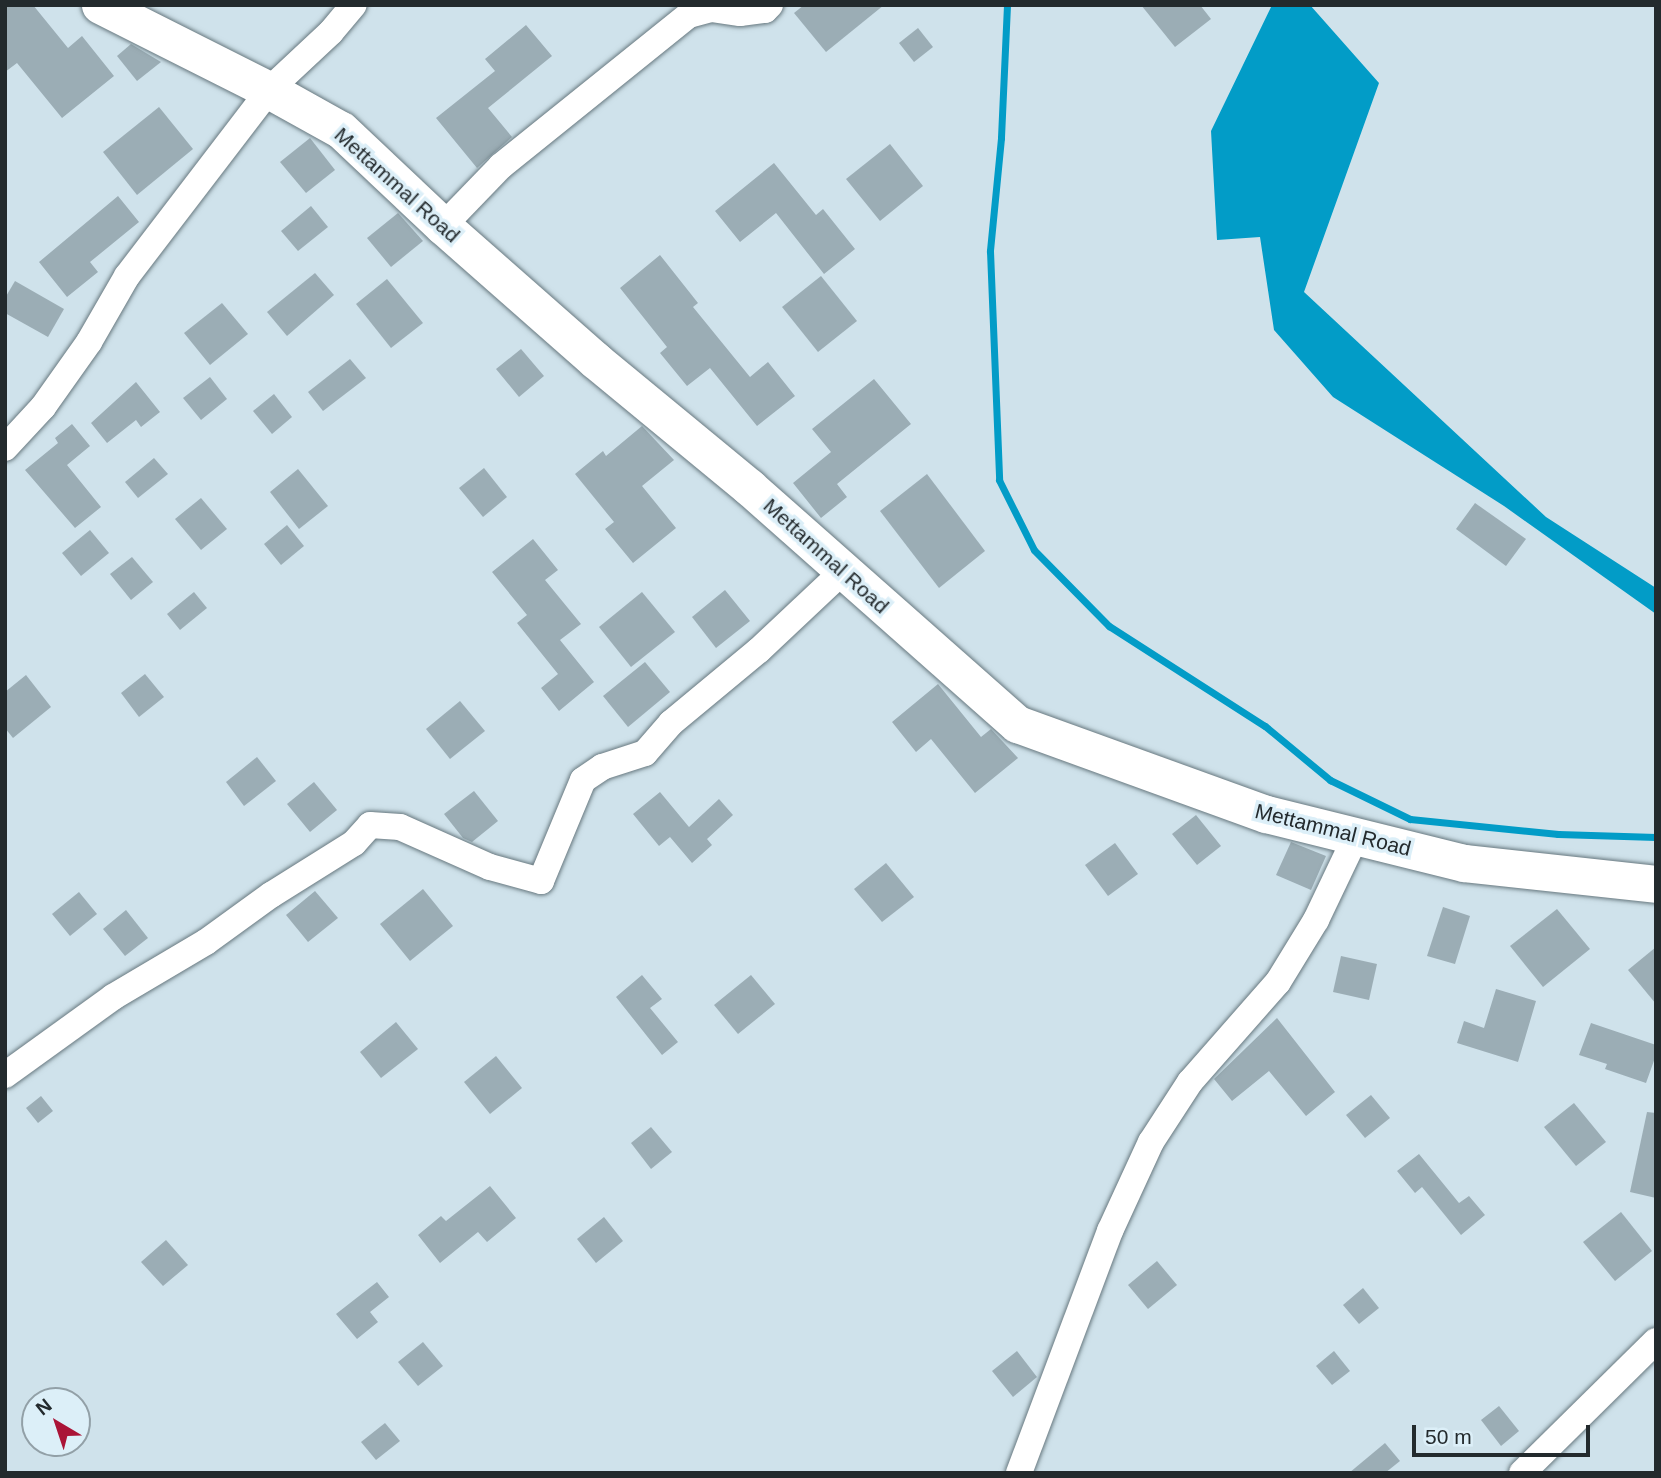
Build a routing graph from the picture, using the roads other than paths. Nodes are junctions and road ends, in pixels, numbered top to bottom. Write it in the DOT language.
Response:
graph roads {
  1 [pos="100,5"];
  2 [pos="354,5"];
  3 [pos="770,5"];
  4 [pos="269,90"];
  5 [pos="443,226"];
  6 [pos="5,448"];
  7 [pos="843,571"];
  8 [pos="1356,836"];
  9 [pos="1656,884"];
  10 [pos="5,1075"];
  11 [pos="1656,1341"];
  12 [pos="1018,1473"];
  13 [pos="1522,1473"];
  1 -- 4 [label="main road, Mettammal Road"];
  2 -- 4 [label="street"];
  3 -- 5 [label="street"];
  4 -- 5 [label="main road, Mettammal Road"];
  4 -- 6 [label="street"];
  5 -- 7 [label="main road, Mettammal Road"];
  7 -- 8 [label="main road, Mettammal Road"];
  7 -- 10 [label="street"];
  8 -- 9 [label="main road, Mettammal Road"];
  8 -- 12 [label="street"];
  11 -- 13 [label="street"];
}
